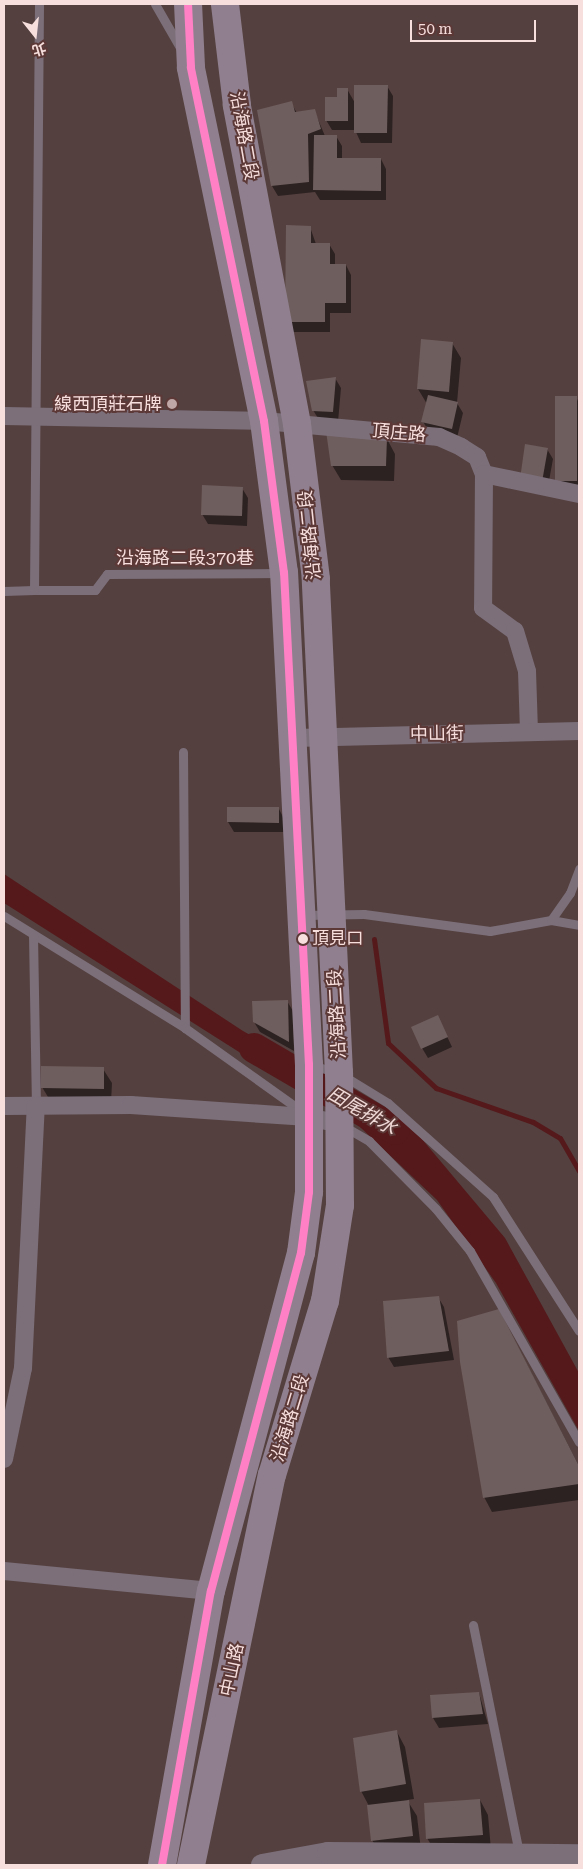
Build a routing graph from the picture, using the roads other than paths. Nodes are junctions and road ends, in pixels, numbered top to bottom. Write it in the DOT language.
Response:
graph roads {
  1 [pos="39,4"];
  2 [pos="155,4"];
  3 [pos="188,4"];
  4 [pos="225,4"];
  5 [pos="190,67"];
  6 [pos="4,416"];
  7 [pos="34,416"];
  8 [pos="264,421"];
  9 [pos="297,424"];
  10 [pos="484,474"];
  11 [pos="579,494"];
  12 [pos="284,574"];
  13 [pos="34,590"];
  14 [pos="4,591"];
  15 [pos="579,730"];
  16 [pos="529,732"];
  17 [pos="326,736"];
  18 [pos="294,738"];
  19 [pos="183,752"];
  20 [pos="579,869"];
  21 [pos="332,914"];
  22 [pos="302,915"];
  23 [pos="4,916"];
  24 [pos="551,920"];
  25 [pos="579,925"];
  26 [pos="33,935"];
  27 [pos="185,1028"];
  28 [pos="308,1065"];
  29 [pos="340,1073"];
  30 [pos="4,1106"];
  31 [pos="36,1106"];
  32 [pos="309,1117"];
  33 [pos="340,1124"];
  34 [pos="579,1330"];
  35 [pos="579,1442"];
  36 [pos="246,1459"];
  37 [pos="4,1460"];
  38 [pos="272,1475"];
  39 [pos="4,1571"];
  40 [pos="211,1591"];
  41 [pos="473,1625"];
  42 [pos="579,1855"];
  43 [pos="519,1856"];
  44 [pos="328,1859"];
  45 [pos="162,1865"];
  46 [pos="191,1865"];
  47 [pos="262,1865"];
  1 -- 7 [label="lane"];
  2 -- 5 [label="lane"];
  3 -- 5 [label="main road, 沿海路二段"];
  4 -- 9 [label="main road, 沿海路二段"];
  5 -- 8 [label="main road, 沿海路二段"];
  6 -- 7 [label="street, 頂庄路"];
  7 -- 8 [label="street, 頂庄路"];
  7 -- 13 [label="lane"];
  8 -- 9 [label="street, 頂庄路"];
  8 -- 12 [label="main road, 沿海路二段"];
  9 -- 10 [label="street, 頂庄路"];
  9 -- 17 [label="main road, 沿海路二段"];
  10 -- 11 [label="street"];
  10 -- 16 [label="street"];
  12 -- 13 [label="lane, 沿海路二段370巷"];
  12 -- 18 [label="main road, 沿海路二段"];
  13 -- 14 [label="lane"];
  15 -- 16 [label="street, 中山街"];
  16 -- 17 [label="street, 中山街"];
  17 -- 18 [label="street, 中山街"];
  17 -- 21 [label="main road, 沿海路二段"];
  18 -- 22 [label="main road, 沿海路二段"];
  19 -- 27 [label="lane"];
  20 -- 24 [label="lane"];
  21 -- 22 [label="lane"];
  21 -- 24 [label="lane"];
  21 -- 29 [label="main road, 沿海路二段"];
  22 -- 28 [label="main road, 沿海路二段"];
  23 -- 26 [label="lane"];
  24 -- 25 [label="lane"];
  26 -- 27 [label="lane"];
  26 -- 31 [label="lane"];
  27 -- 32 [label="lane"];
  28 -- 29 [label="lane"];
  28 -- 32 [label="main road, 沿海路二段"];
  29 -- 33 [label="main road, 沿海路二段"];
  29 -- 34 [label="lane"];
  30 -- 31 [label="street"];
  31 -- 32 [label="street"];
  31 -- 37 [label="street"];
  32 -- 33 [label="street"];
  32 -- 36 [label="main road, 沿海路二段"];
  33 -- 35 [label="lane"];
  33 -- 38 [label="main road, 沿海路二段"];
  36 -- 40 [label="main road, 中山路"];
  38 -- 46 [label="main road, 中山路"];
  39 -- 40 [label="street"];
  40 -- 45 [label="main road, 中山路"];
  41 -- 43 [label="lane"];
  42 -- 43 [label="street"];
  43 -- 44 [label="street"];
  44 -- 47 [label="street"];
}
